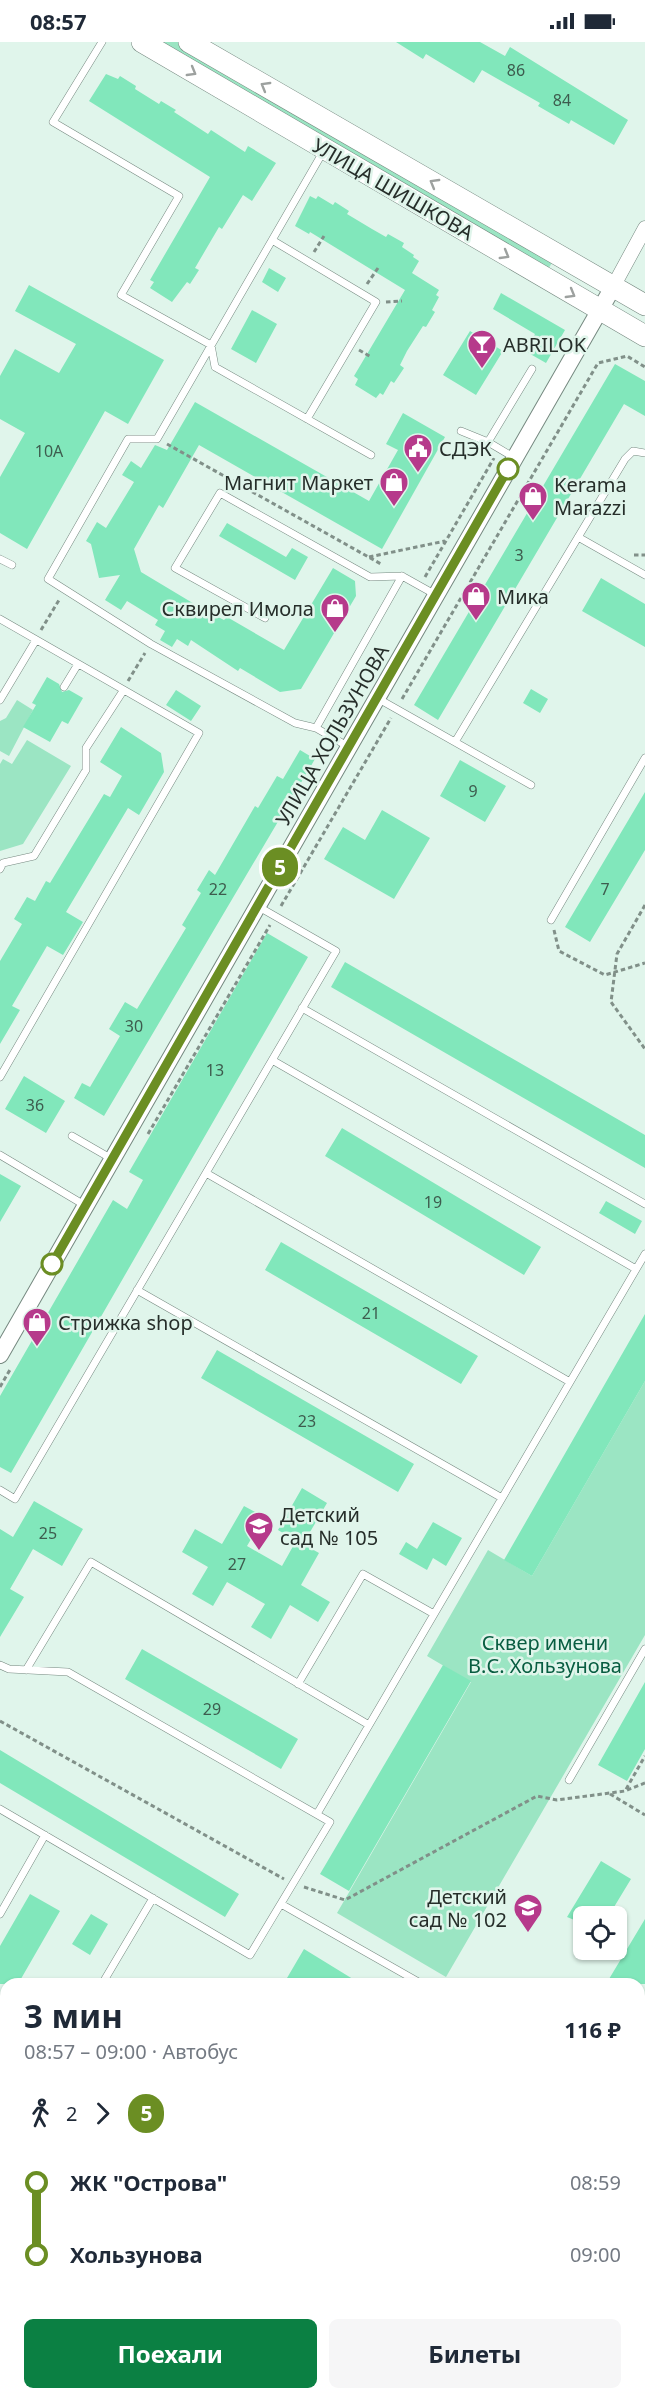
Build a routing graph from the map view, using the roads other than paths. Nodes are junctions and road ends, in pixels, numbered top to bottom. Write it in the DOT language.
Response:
graph roads {
  1 [pos="102,42"];
  2 [pos="142,42"];
  3 [pos="189,42"];
  4 [pos="324,149"];
  5 [pos="645,228"];
  6 [pos="272,240"];
  7 [pos="613,287"];
  8 [pos="645,306"];
  9 [pos="600,310"];
  10 [pos="645,336"];
  11 [pos="211,345"];
  12 [pos="532,369"];
  13 [pos="307,419"];
  14 [pos="461,431"];
  15 [pos="489,442"];
  16 [pos="645,453"];
  17 [pos="371,455"];
  18 [pos="514,458"];
  19 [pos="578,537"];
  20 [pos="0,559"];
  21 [pos="12,566"];
  22 [pos="645,575"];
  23 [pos="402,576"];
  24 [pos="436,596"];
  25 [pos="265,618"];
  26 [pos="0,619"];
  27 [pos="36,640"];
  28 [pos="78,664"];
  29 [pos="64,687"];
  30 [pos="123,691"];
  31 [pos="377,698"];
  32 [pos="0,700"];
  33 [pos="316,728"];
  34 [pos="455,742"];
  35 [pos="349,747"];
  36 [pos="645,758"];
  37 [pos="531,785"];
  38 [pos="0,869"];
  39 [pos="258,906"];
  40 [pos="551,920"];
  41 [pos="302,1008"];
  42 [pos="272,1060"];
  43 [pos="0,1077"];
  44 [pos="72,1136"];
  45 [pos="0,1155"];
  46 [pos="112,1160"];
  47 [pos="206,1173"];
  48 [pos="645,1204"];
  49 [pos="86,1206"];
  50 [pos="645,1254"];
  51 [pos="636,1269"];
  52 [pos="138,1290"];
  53 [pos="6,1361"];
  54 [pos="570,1382"];
  55 [pos="0,1490"];
  56 [pos="502,1498"];
  57 [pos="434,1614"];
  58 [pos="645,1649"];
  59 [pos="0,1665"];
  60 [pos="26,1670"];
  61 [pos="298,1684"];
  62 [pos="369,1725"];
  63 [pos="569,1780"];
  64 [pos="0,1809"];
  65 [pos="317,1814"];
  66 [pos="45,1835"];
  67 [pos="153,1898"];
  68 [pos="281,1904"];
  69 [pos="0,1914"];
  70 [pos="106,1978"];
  71 [pos="412,1978"];
  1 -- 11 [label="lane"];
  2 -- 4 [label="main road, УЛИЦА ШИШКОВА, one-way"];
  7 -- 3 [label="main road, УЛИЦА ШИШКОВА, one-way"];
  4 -- 6 [label="lane"];
  4 -- 9 [label="main road, УЛИЦА ШИШКОВА, one-way"];
  5 -- 7 [label="street, УЛИЦА ХОЛЬЗУНОВА"];
  6 -- 11 [label="lane"];
  6 -- 13 [label="lane"];
  7 -- 8 [label="main road, УЛИЦА ШИШКОВА"];
  7 -- 9 [label="street, УЛИЦА ХОЛЬЗУНОВА"];
  9 -- 10 [label="main road, УЛИЦА ШИШКОВА"];
  9 -- 18 [label="street, УЛИЦА ХОЛЬЗУНОВА"];
  11 -- 13 [label="lane"];
  11 -- 33 [label="lane"];
  12 -- 15 [label="lane"];
  13 -- 17 [label="lane"];
  14 -- 15 [label="lane"];
  15 -- 18 [label="lane"];
  16 -- 19 [label="lane"];
  18 -- 24 [label="street, УЛИЦА ХОЛЬЗУНОВА"];
  19 -- 22 [label="lane"];
  19 -- 34 [label="lane"];
  20 -- 21 [label="lane"];
  23 -- 24 [label="lane"];
  23 -- 25 [label="lane"];
  23 -- 33 [label="lane"];
  24 -- 31 [label="street, УЛИЦА ХОЛЬЗУНОВА"];
  26 -- 27 [label="lane"];
  27 -- 28 [label="lane"];
  27 -- 32 [label="lane"];
  28 -- 29 [label="lane"];
  28 -- 30 [label="lane"];
  30 -- 38 [label="lane"];
  30 -- 43 [label="lane"];
  31 -- 34 [label="lane"];
  31 -- 35 [label="street, УЛИЦА ХОЛЬЗУНОВА"];
  33 -- 35 [label="lane"];
  34 -- 37 [label="lane"];
  35 -- 39 [label="street, УЛИЦА ХОЛЬЗУНОВА"];
  36 -- 40 [label="lane"];
  39 -- 41 [label="lane"];
  39 -- 46 [label="street, УЛИЦА ХОЛЬЗУНОВА"];
  41 -- 42 [label="lane"];
  41 -- 48 [label="lane"];
  42 -- 47 [label="lane"];
  42 -- 51 [label="lane"];
  44 -- 46 [label="lane"];
  45 -- 49 [label="lane"];
  46 -- 49 [label="street, УЛИЦА ХОЛЬЗУНОВА"];
  47 -- 52 [label="lane"];
  47 -- 54 [label="lane"];
  49 -- 53 [label="street, УЛИЦА ХОЛЬЗУНОВА"];
  50 -- 51 [label="lane"];
  51 -- 54 [label="lane"];
  52 -- 55 [label="lane"];
  52 -- 56 [label="lane"];
  54 -- 56 [label="lane"];
  56 -- 57 [label="lane"];
  57 -- 61 [label="lane"];
  57 -- 62 [label="lane"];
  58 -- 63 [label="lane"];
  59 -- 60 [label="lane"];
  60 -- 61 [label="lane"];
  60 -- 65 [label="lane"];
  61 -- 62 [label="lane"];
  62 -- 65 [label="lane"];
  64 -- 66 [label="lane"];
  65 -- 68 [label="lane"];
  66 -- 67 [label="lane"];
  66 -- 69 [label="lane"];
  67 -- 68 [label="lane"];
  67 -- 70 [label="lane"];
  68 -- 71 [label="lane"];
}
